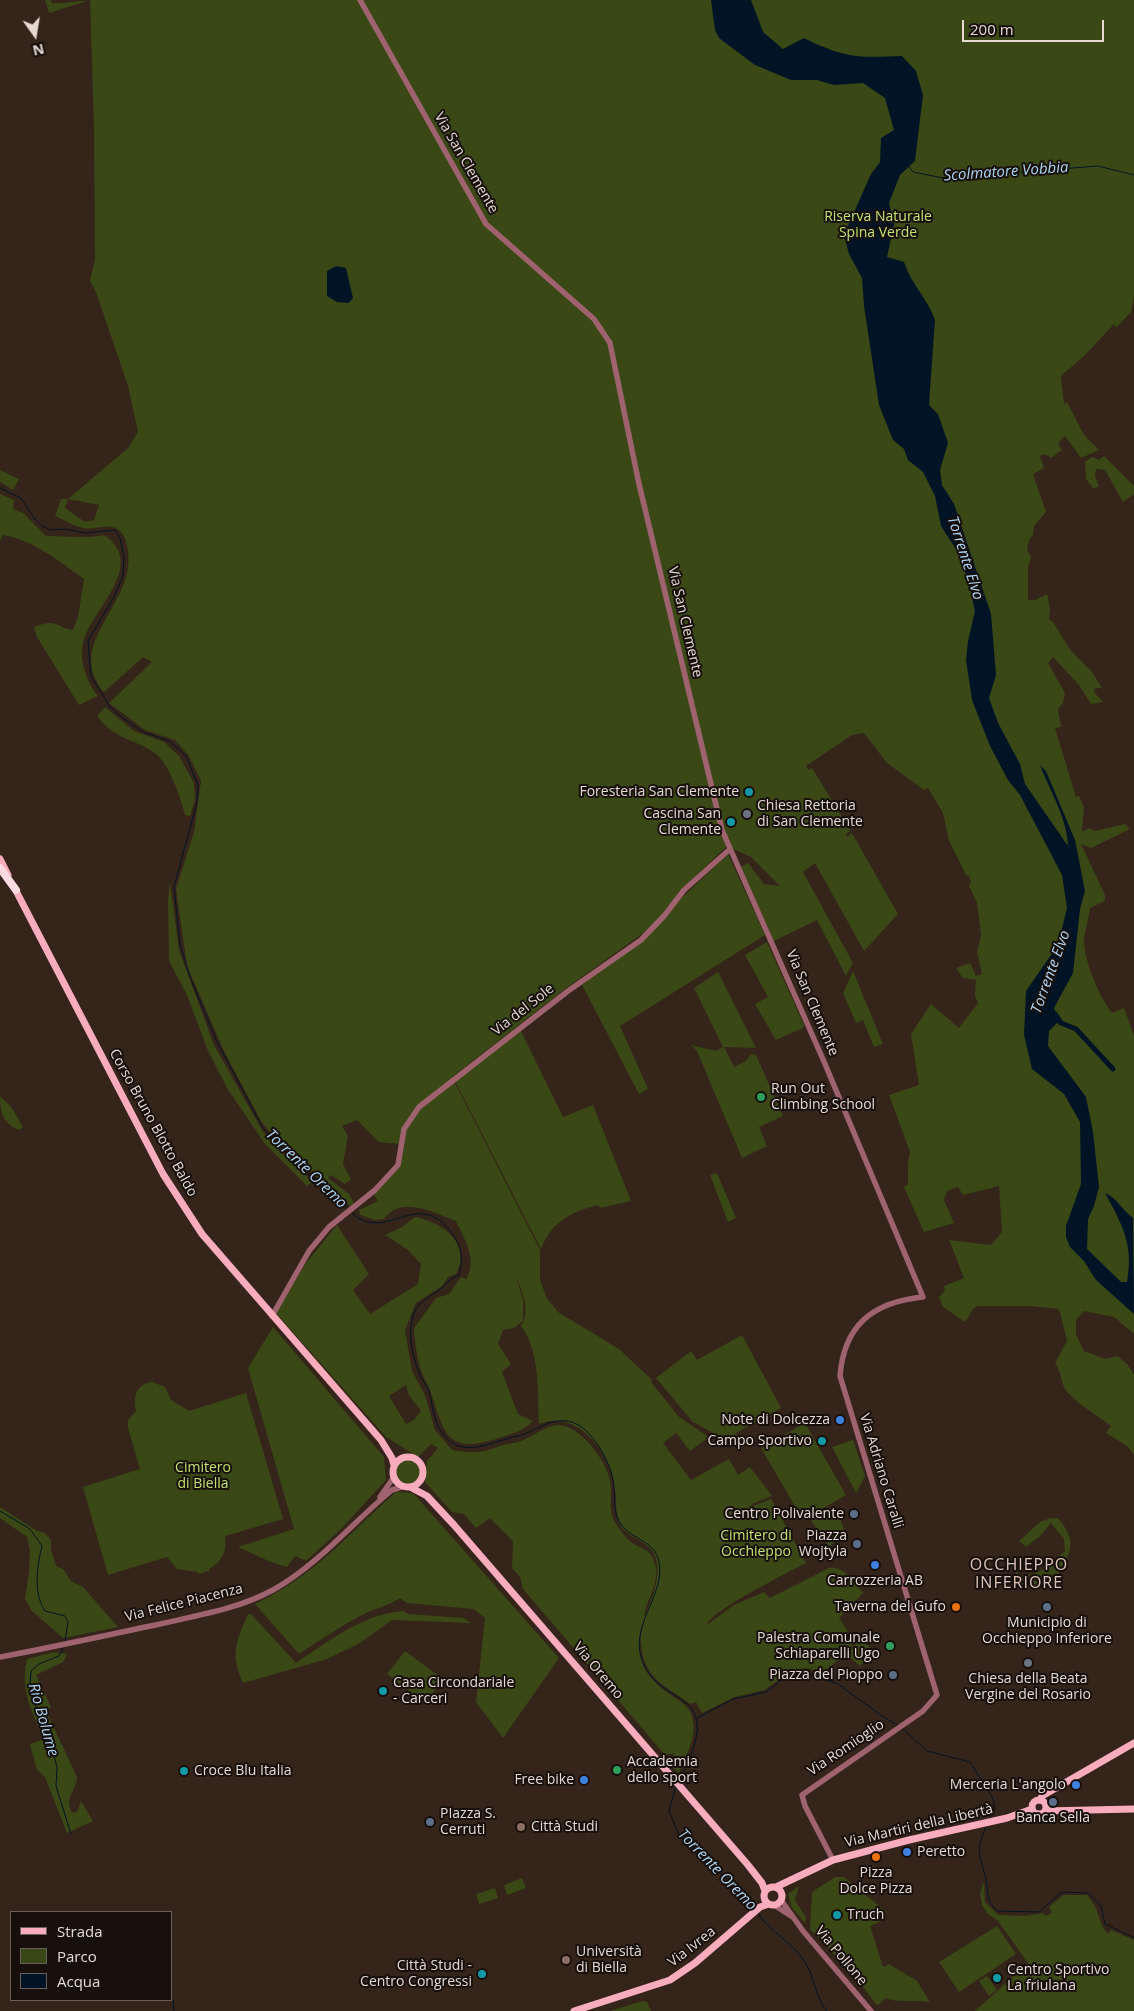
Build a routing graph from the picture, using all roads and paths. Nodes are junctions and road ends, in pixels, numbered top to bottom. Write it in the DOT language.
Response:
graph roads {
  1 [pos="360,0"];
  2 [pos="730,849"];
  3 [pos="0,859"];
  4 [pos="0,868"];
  5 [pos="16,890"];
  6 [pos="923,1297"];
  7 [pos="272,1316"];
  8 [pos="381,1440"];
  9 [pos="404,1457"];
  10 [pos="394,1465"];
  11 [pos="394,1477"];
  12 [pos="420,1480"];
  13 [pos="407,1486"];
  14 [pos="427,1496"];
  15 [pos="375,1505"];
  16 [pos="0,1657"];
  17 [pos="937,1695"];
  18 [pos="1134,1743"];
  19 [pos="1040,1800"];
  20 [pos="1032,1809"];
  21 [pos="1134,1809"];
  22 [pos="1045,1811"];
  23 [pos="833,1860"];
  24 [pos="748,1865"];
  25 [pos="798,1876"];
  26 [pos="774,1886"];
  27 [pos="764,1894"];
  28 [pos="782,1897"];
  29 [pos="771,1904"];
  30 [pos="760,1907"];
  31 [pos="792,1917"];
  32 [pos="574,2011"];
  33 [pos="870,2011"];
  1 -- 2 [label="street, Via San Clemente"];
  2 -- 6 [label="street, Via San Clemente"];
  2 -- 7 [label="street, Via del Sole"];
  3 -- 5 [label="main road, Corso Bruno Blotto Baldo"];
  4 -- 5 [label="highway"];
  5 -- 7 [label="main road, Corso Bruno Blotto Baldo"];
  6 -- 17 [label="street, Via Adriano Caralli"];
  7 -- 8 [label="main road, Corso Bruno Blotto Baldo"];
  8 -- 9 [label="main road, Corso Bruno Blotto Baldo"];
  8 -- 10 [label="main road, Corso Bruno Blotto Baldo"];
  9 -- 10 [label="main road"];
  9 -- 12 [label="main road"];
  10 -- 11 [label="main road"];
  11 -- 13 [label="main road"];
  11 -- 15 [label="street, Via Felice Piacenza"];
  12 -- 13 [label="main road"];
  12 -- 14 [label="main road, Via Oremo"];
  13 -- 14 [label="main road, Via Oremo"];
  13 -- 15 [label="street, Via Felice Piacenza"];
  14 -- 24 [label="main road, Via Oremo"];
  15 -- 16 [label="street, Via Felice Piacenza"];
  17 -- 23 [label="street, Via Romioglio"];
  18 -- 19 [label="main road"];
  19 -- 20 [label="main road"];
  19 -- 22 [label="main road"];
  20 -- 22 [label="main road, Via Martiri della Libertà"];
  20 -- 23 [label="main road, Via Martiri della Libertà"];
  21 -- 22 [label="main road"];
  23 -- 25 [label="main road, Via Martiri della Libertà"];
  24 -- 26 [label="main road, Via Oremo"];
  24 -- 27 [label="main road, Via Oremo"];
  25 -- 26 [label="main road"];
  25 -- 28 [label="main road"];
  26 -- 27 [label="main road"];
  26 -- 28 [label="main road, Via Oremo"];
  27 -- 29 [label="main road, Via Oremo"];
  27 -- 30 [label="main road"];
  28 -- 29 [label="main road, Via Ivrea"];
  28 -- 31 [label="street, Via Pollone"];
  29 -- 30 [label="main road, Via Ivrea"];
  29 -- 31 [label="street, Via Pollone"];
  30 -- 32 [label="main road, Via Ivrea"];
  31 -- 33 [label="street, Via Pollone"];
}
